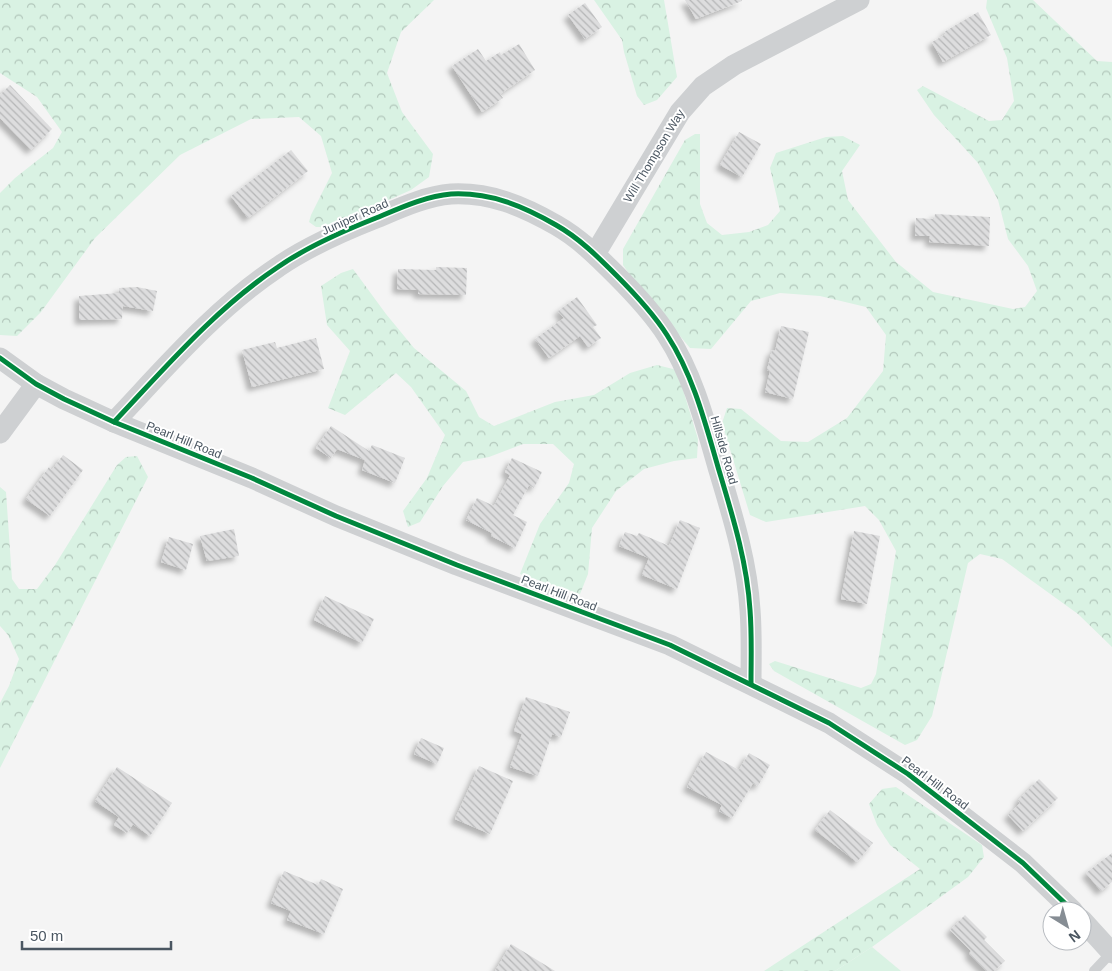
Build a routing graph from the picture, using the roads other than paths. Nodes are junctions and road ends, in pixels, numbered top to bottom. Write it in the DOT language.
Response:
graph roads {
  1 [pos="859,0"];
  2 [pos="595,254"];
  3 [pos="0,358"];
  4 [pos="36,384"];
  5 [pos="114,422"];
  6 [pos="0,433"];
  7 [pos="751,684"];
  8 [pos="1063,901"];
  9 [pos="1092,931"];
  10 [pos="1112,952"];
  11 [pos="1094,971"];
  1 -- 2 [label="street, Will Thompson Way"];
  2 -- 5 [label="street, Juniper Road"];
  2 -- 7 [label="street, Hillside Road"];
  3 -- 4 [label="street, Pearl Hill Road"];
  4 -- 5 [label="street, Pearl Hill Road"];
  4 -- 6 [label="street"];
  5 -- 7 [label="street, Pearl Hill Road"];
  7 -- 8 [label="street, Pearl Hill Road"];
  9 -- 10 [label="street"];
  10 -- 11 [label="lane"];
}
